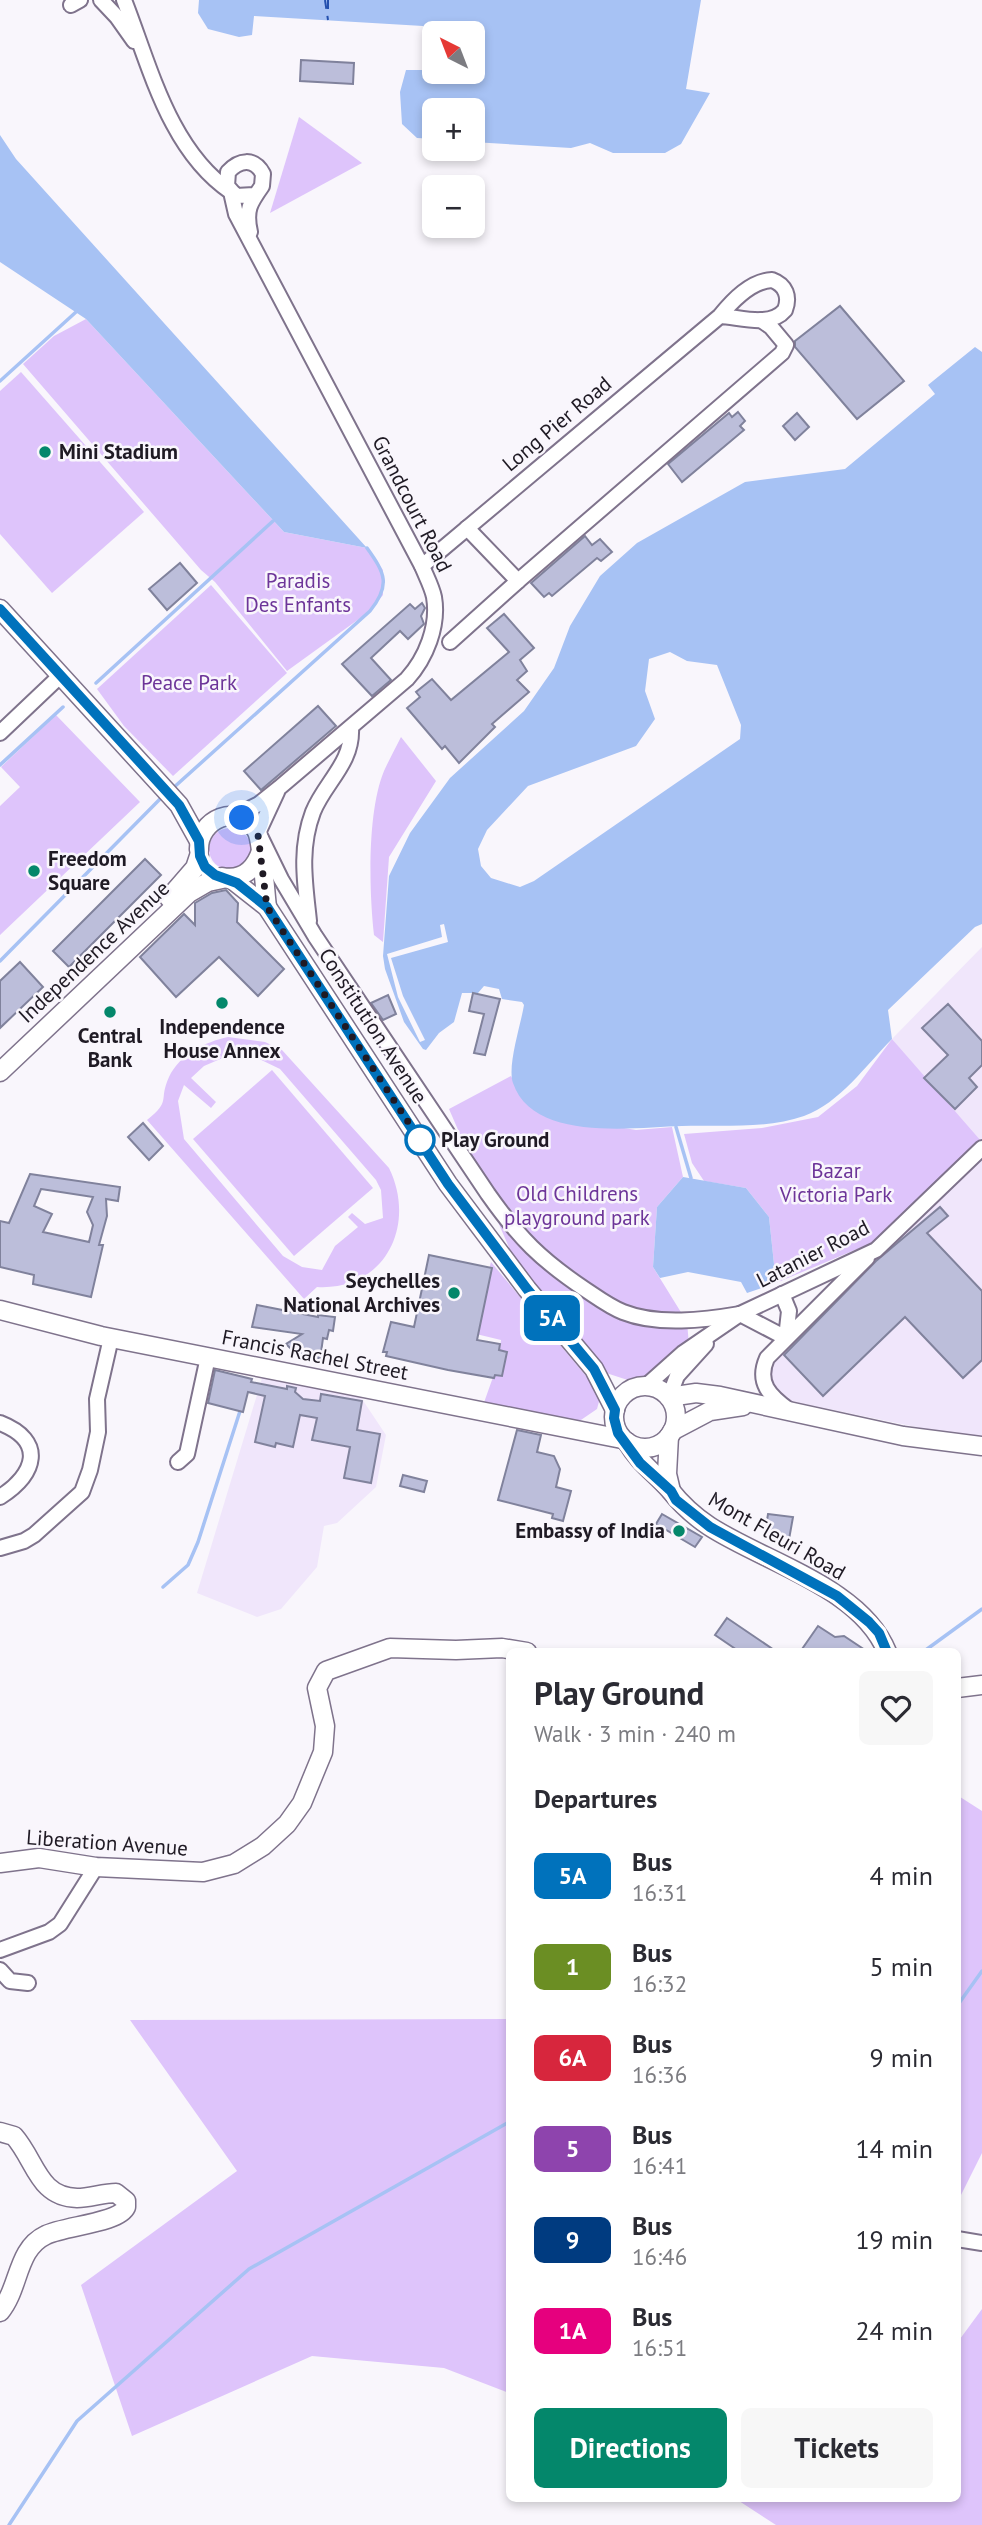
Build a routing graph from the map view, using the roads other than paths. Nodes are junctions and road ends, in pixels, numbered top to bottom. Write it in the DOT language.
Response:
graph roads {
  1 [pos="101,0"];
  2 [pos="124,0"];
  3 [pos="148,62"];
  4 [pos="187,147"];
  5 [pos="232,168"];
  6 [pos="231,192"];
  7 [pos="254,195"];
  8 [pos="252,240"];
  9 [pos="720,316"];
  10 [pos="761,320"];
  11 [pos="467,528"];
  12 [pos="422,566"];
  13 [pos="518,581"];
  14 [pos="0,609"];
  15 [pos="450,642"];
  16 [pos="60,676"];
  17 [pos="351,728"];
  18 [pos="0,733"];
  19 [pos="279,788"];
  20 [pos="177,802"];
  21 [pos="228,816"];
  22 [pos="259,840"];
  23 [pos="199,849"];
  24 [pos="228,878"];
  25 [pos="267,907"];
  26 [pos="309,926"];
  27 [pos="0,1055"];
  28 [pos="0,1072"];
  29 [pos="982,1148"];
  30 [pos="876,1250"];
  31 [pos="782,1294"];
  32 [pos="0,1310"];
  33 [pos="740,1314"];
  34 [pos="719,1330"];
  35 [pos="111,1338"];
  36 [pos="786,1338"];
  37 [pos="208,1357"];
  38 [pos="594,1369"];
  39 [pos="646,1386"];
  40 [pos="669,1397"];
  41 [pos="760,1405"];
  42 [pos="615,1410"];
  43 [pos="789,1410"];
  44 [pos="0,1423"];
  45 [pos="671,1433"];
  46 [pos="624,1441"];
  47 [pos="982,1447"];
  48 [pos="178,1462"];
  49 [pos="671,1491"];
  50 [pos="0,1497"];
  51 [pos="0,1548"];
  52 [pos="885,1648"];
  53 [pos="506,1649"];
  54 [pos="982,1685"];
  55 [pos="961,1688"];
  56 [pos="0,1863"];
  57 [pos="96,1867"];
  58 [pos="0,1950"];
  59 [pos="0,1970"];
  60 [pos="28,1983"];
  61 [pos="0,2132"];
  62 [pos="961,2240"];
  63 [pos="982,2243"];
  64 [pos="0,2312"];
  1 -- 3 [label="street"];
  2 -- 3 [label="street"];
  3 -- 4 [label="street"];
  4 -- 5 [label="street"];
  4 -- 6 [label="street"];
  5 -- 6 [label="street"];
  5 -- 7 [label="street"];
  6 -- 7 [label="street"];
  6 -- 8 [label="street, Grandcourt Road"];
  7 -- 8 [label="street"];
  8 -- 12 [label="street, Grandcourt Road"];
  9 -- 10 [label="street"];
  9 -- 10 [label="street, Long Pier Road"];
  9 -- 11 [label="street, Long Pier Road"];
  10 -- 13 [label="street"];
  11 -- 12 [label="street, Long Pier Road"];
  11 -- 13 [label="street"];
  12 -- 17 [label="street, Grandcourt Road"];
  13 -- 15 [label="street"];
  14 -- 16 [label="main road"];
  16 -- 18 [label="street"];
  16 -- 20 [label="main road"];
  17 -- 19 [label="street, Grandcourt Road"];
  17 -- 26 [label="street"];
  19 -- 21 [label="street, Grandcourt Road"];
  19 -- 22 [label="street"];
  20 -- 21 [label="main road"];
  20 -- 23 [label="main road"];
  21 -- 22 [label="main road"];
  21 -- 23 [label="main road"];
  22 -- 24 [label="main road"];
  22 -- 25 [label="main road, Constitution Avenue"];
  22 -- 26 [label="street"];
  23 -- 24 [label="main road"];
  23 -- 27 [label="main road, Independence Avenue"];
  24 -- 25 [label="main road, Constitution Avenue"];
  24 -- 28 [label="main road, Independence Avenue"];
  25 -- 38 [label="main road, Constitution Avenue"];
  26 -- 33 [label="street"];
  29 -- 30 [label="street, Latanier Road"];
  30 -- 31 [label="street, Latanier Road"];
  30 -- 36 [label="street"];
  31 -- 33 [label="street, Latanier Road"];
  31 -- 36 [label="street"];
  32 -- 35 [label="main road, Francis Rachel Street"];
  33 -- 34 [label="street, Latanier Road"];
  33 -- 36 [label="street"];
  34 -- 39 [label="street, Latanier Road"];
  34 -- 40 [label="street, Latanier Road"];
  35 -- 37 [label="main road, Francis Rachel Street"];
  35 -- 51 [label="street"];
  36 -- 43 [label="street"];
  37 -- 46 [label="main road, Francis Rachel Street"];
  37 -- 48 [label="street"];
  38 -- 39 [label="main road, Constitution Avenue"];
  38 -- 42 [label="main road, Constitution Avenue"];
  39 -- 40 [label="main road"];
  39 -- 42 [label="main road"];
  40 -- 41 [label="main road"];
  40 -- 45 [label="main road"];
  41 -- 43 [label="main road"];
  41 -- 45 [label="main road"];
  42 -- 46 [label="main road"];
  43 -- 47 [label="main road"];
  44 -- 50 [label="street"];
  45 -- 46 [label="main road"];
  45 -- 49 [label="main road"];
  46 -- 49 [label="main road, Mont Fleuri Road"];
  49 -- 52 [label="main road, Mont Fleuri Road"];
  53 -- 57 [label="main road, Liberation Avenue"];
  54 -- 55 [label="main road"];
  56 -- 57 [label="main road, Liberation Avenue"];
  57 -- 58 [label="street"];
  59 -- 60 [label="street"];
  61 -- 64 [label="main road"];
  62 -- 63 [label="street"];
}
